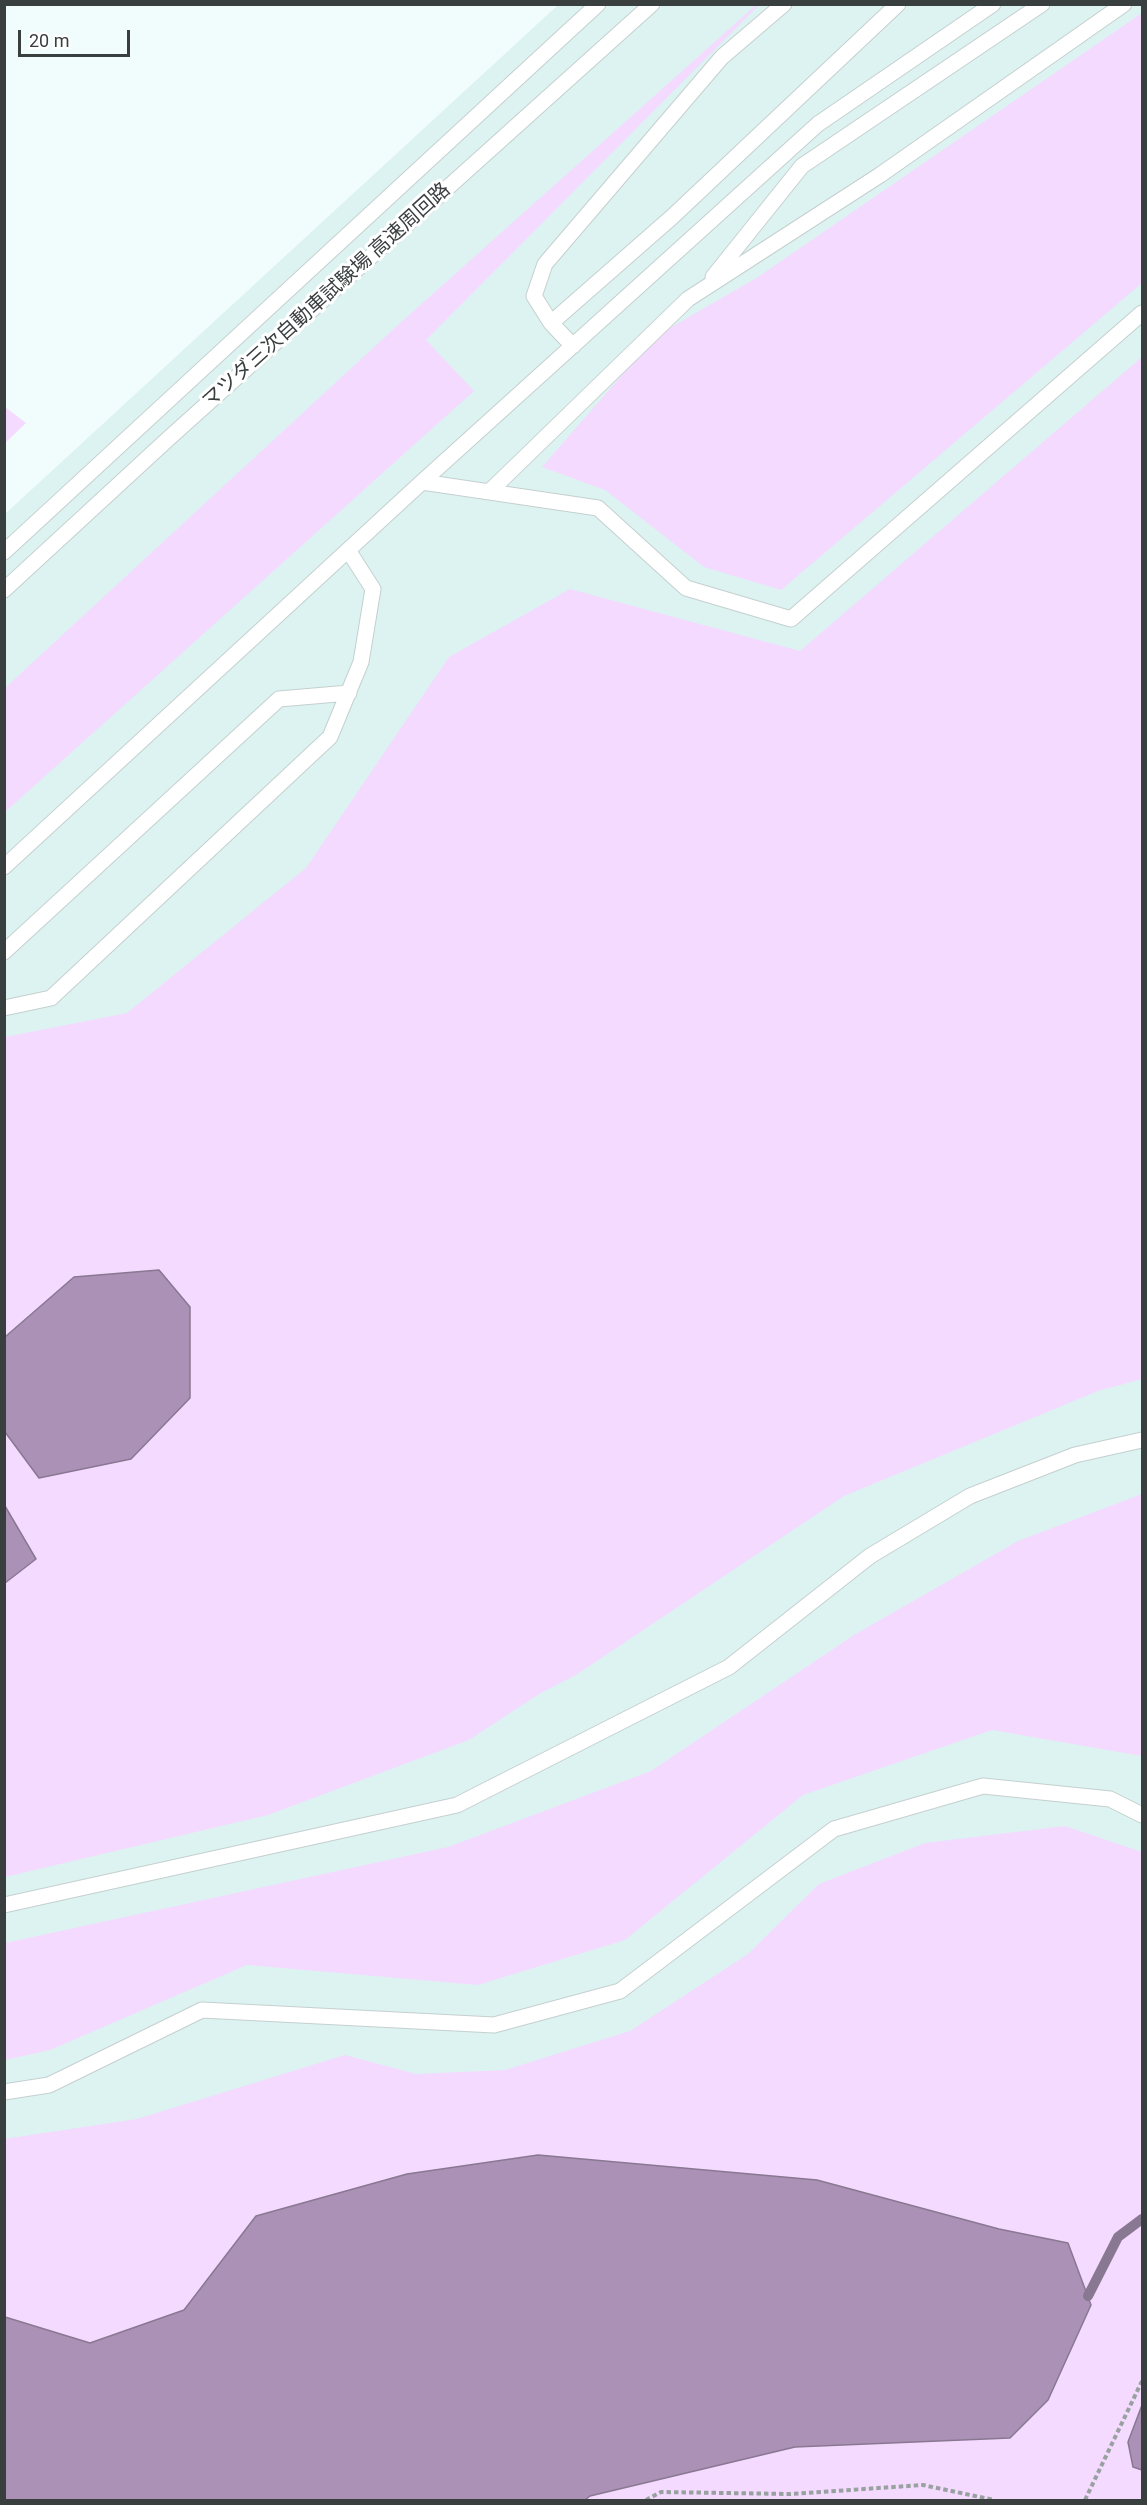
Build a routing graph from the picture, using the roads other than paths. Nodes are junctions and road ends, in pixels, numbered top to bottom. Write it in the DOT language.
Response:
graph roads {
  1 [pos="598,4"];
  2 [pos="652,4"];
  3 [pos="784,4"];
  4 [pos="898,4"];
  5 [pos="993,4"];
  6 [pos="1042,4"];
  7 [pos="1124,4"];
  8 [pos="704,289"];
  9 [pos="1143,313"];
  10 [pos="551,323"];
  11 [pos="573,346"];
  12 [pos="422,482"];
  13 [pos="489,492"];
  14 [pos="348,550"];
  15 [pos="4,552"];
  16 [pos="4,590"];
  17 [pos="349,693"];
  18 [pos="4,867"];
  19 [pos="4,952"];
  20 [pos="4,1008"];
  21 [pos="1143,1440"];
  22 [pos="1143,1815"];
  23 [pos="4,1905"];
  24 [pos="4,2092"];
  1 -- 15 [label="lane"];
  2 -- 16 [label="lane, マツダ三次自動車試験場 高速周回路"];
  3 -- 10 [label="lane"];
  4 -- 10 [label="lane"];
  5 -- 11 [label="lane"];
  6 -- 8 [label="lane"];
  7 -- 8 [label="lane"];
  8 -- 13 [label="lane"];
  9 -- 13 [label="lane"];
  10 -- 11 [label="lane"];
  11 -- 12 [label="lane"];
  12 -- 13 [label="lane"];
  12 -- 14 [label="lane"];
  14 -- 17 [label="lane"];
  14 -- 18 [label="lane"];
  17 -- 19 [label="lane"];
  17 -- 20 [label="lane"];
  21 -- 23 [label="lane"];
  22 -- 24 [label="lane"];
}
